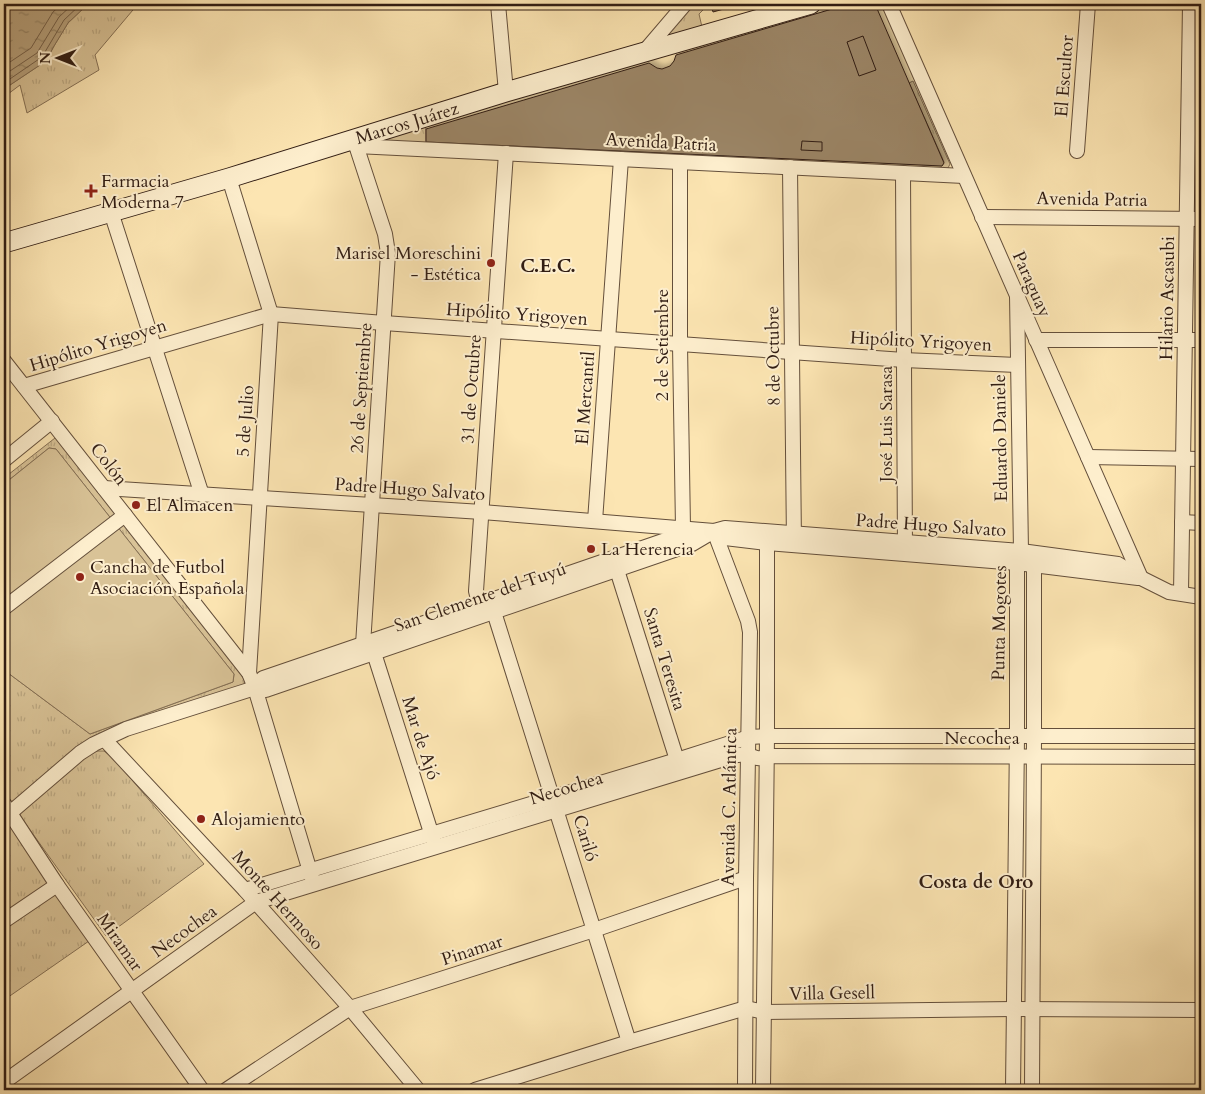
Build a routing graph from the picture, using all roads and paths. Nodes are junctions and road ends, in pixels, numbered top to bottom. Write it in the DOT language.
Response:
graph roads {
  1 [pos="498,4"];
  2 [pos="685,4"];
  3 [pos="811,4"];
  4 [pos="889,4"];
  5 [pos="1088,4"];
  6 [pos="1190,4"];
  7 [pos="644,52"];
  8 [pos="506,92"];
  9 [pos="1195,102"];
  10 [pos="355,142"];
  11 [pos="1077,151"];
  12 [pos="506,153"];
  13 [pos="621,159"];
  14 [pos="680,162"];
  15 [pos="790,167"];
  16 [pos="903,173"];
  17 [pos="964,176"];
  18 [pos="229,178"];
  19 [pos="111,212"];
  20 [pos="982,217"];
  21 [pos="1187,219"];
  22 [pos="1201,219"];
  23 [pos="4,243"];
  24 [pos="1017,295"];
  25 [pos="271,314"];
  26 [pos="384,324"];
  27 [pos="494,331"];
  28 [pos="608,339"];
  29 [pos="1036,340"];
  30 [pos="1185,340"];
  31 [pos="1201,340"];
  32 [pos="680,345"];
  33 [pos="155,348"];
  34 [pos="792,353"];
  35 [pos="904,360"];
  36 [pos="4,361"];
  37 [pos="1017,365"];
  38 [pos="24,386"];
  39 [pos="52,422"];
  40 [pos="1088,457"];
  41 [pos="1183,459"];
  42 [pos="1201,459"];
  43 [pos="4,460"];
  44 [pos="104,488"];
  45 [pos="202,495"];
  46 [pos="259,498"];
  47 [pos="372,505"];
  48 [pos="482,512"];
  49 [pos="125,515"];
  50 [pos="595,521"];
  51 [pos="1182,522"];
  52 [pos="1201,523"];
  53 [pos="683,528"];
  54 [pos="714,531"];
  55 [pos="767,538"];
  56 [pos="794,540"];
  57 [pos="692,544"];
  58 [pos="905,548"];
  59 [pos="1019,557"];
  60 [pos="1034,565"];
  61 [pos="617,570"];
  62 [pos="1141,578"];
  63 [pos="1181,593"];
  64 [pos="1201,593"];
  65 [pos="1201,597"];
  66 [pos="478,600"];
  67 [pos="4,608"];
  68 [pos="494,612"];
  69 [pos="368,649"];
  70 [pos="248,673"];
  71 [pos="255,688"];
  72 [pos="767,736"];
  73 [pos="1017,736"];
  74 [pos="1034,736"];
  75 [pos="1201,736"];
  76 [pos="749,737"];
  77 [pos="105,740"];
  78 [pos="748,755"];
  79 [pos="767,756"];
  80 [pos="1016,757"];
  81 [pos="1034,757"];
  82 [pos="1201,757"];
  83 [pos="677,760"];
  84 [pos="553,797"];
  85 [pos="7,809"];
  86 [pos="558,811"];
  87 [pos="432,834"];
  88 [pos="436,848"];
  89 [pos="309,870"];
  90 [pos="746,878"];
  91 [pos="57,885"];
  92 [pos="314,885"];
  93 [pos="245,890"];
  94 [pos="256,902"];
  95 [pos="4,921"];
  96 [pos="594,930"];
  97 [pos="132,992"];
  98 [pos="350,1008"];
  99 [pos="746,1008"];
  100 [pos="1014,1010"];
  101 [pos="1033,1010"];
  102 [pos="1201,1010"];
  103 [pos="764,1012"];
  104 [pos="629,1042"];
  105 [pos="4,1082"];
  106 [pos="202,1090"];
  107 [pos="226,1090"];
  108 [pos="418,1090"];
  109 [pos="475,1090"];
  110 [pos="745,1090"];
  111 [pos="763,1090"];
  112 [pos="1013,1090"];
  113 [pos="1032,1090"];
  1 -- 8 [label="street"];
  2 -- 7 [label="street"];
  3 -- 7 [label="main road, Marcos Juárez"];
  4 -- 17 [label="street, Paraguay"];
  5 -- 11 [label="street, El Escultor"];
  6 -- 9 [label="street, Hilario Ascasubi"];
  7 -- 8 [label="main road, Marcos Juárez"];
  8 -- 10 [label="main road, Marcos Juárez"];
  9 -- 21 [label="street, Hilario Ascasubi"];
  10 -- 12 [label="street, Avenida Patria"];
  10 -- 18 [label="main road, Marcos Juárez"];
  10 -- 26 [label="street, 26 de Septiembre"];
  12 -- 13 [label="street, Avenida Patria"];
  12 -- 27 [label="street, 31 de Octubre"];
  13 -- 14 [label="street, Avenida Patria"];
  13 -- 28 [label="street, El Mercantil"];
  14 -- 15 [label="street, Avenida Patria"];
  14 -- 32 [label="street, 2 de Setiembre"];
  15 -- 16 [label="street, Avenida Patria"];
  15 -- 34 [label="street, 8 de Octubre"];
  16 -- 17 [label="street, Avenida Patria"];
  16 -- 35 [label="street, José Luis Sarasa"];
  17 -- 20 [label="street, Paraguay"];
  18 -- 19 [label="main road, Marcos Juárez"];
  18 -- 25 [label="street, 5 de Julio"];
  19 -- 23 [label="main road, Marcos Juárez"];
  19 -- 33 [label="street"];
  20 -- 21 [label="street, Avenida Patria"];
  20 -- 24 [label="street, Paraguay"];
  21 -- 22 [label="street, Avenida Patria"];
  21 -- 30 [label="street, Hilario Ascasubi"];
  24 -- 29 [label="street, Paraguay"];
  24 -- 37 [label="street, Eduardo Daniele"];
  25 -- 26 [label="street, Hipólito Yrigoyen"];
  25 -- 33 [label="street, Hipólito Yrigoyen"];
  25 -- 46 [label="street, 5 de Julio"];
  26 -- 27 [label="street, Hipólito Yrigoyen"];
  26 -- 47 [label="street, 26 de Septiembre"];
  27 -- 28 [label="street, Hipólito Yrigoyen"];
  27 -- 48 [label="street, 31 de Octubre"];
  28 -- 32 [label="street, Hipólito Yrigoyen"];
  28 -- 50 [label="street, El Mercantil"];
  29 -- 30 [label="street"];
  29 -- 40 [label="street, Paraguay"];
  30 -- 31 [label="street"];
  30 -- 41 [label="street, Hilario Ascasubi"];
  32 -- 34 [label="street, Hipólito Yrigoyen"];
  32 -- 53 [label="street, 2 de Setiembre"];
  33 -- 38 [label="street, Hipólito Yrigoyen"];
  33 -- 45 [label="street"];
  34 -- 35 [label="street, Hipólito Yrigoyen"];
  34 -- 56 [label="street, 8 de Octubre"];
  35 -- 37 [label="street, Hipólito Yrigoyen"];
  35 -- 58 [label="street, José Luis Sarasa"];
  36 -- 38 [label="street, Colón"];
  37 -- 59 [label="street, Eduardo Daniele"];
  38 -- 39 [label="street, Colón"];
  39 -- 43 [label="street"];
  39 -- 44 [label="street, Colón"];
  40 -- 41 [label="street"];
  40 -- 62 [label="street, Paraguay"];
  41 -- 42 [label="street"];
  41 -- 51 [label="street, Hilario Ascasubi"];
  44 -- 45 [label="street, Padre Hugo Salvato"];
  44 -- 49 [label="street, Colón"];
  45 -- 46 [label="street, Padre Hugo Salvato"];
  46 -- 47 [label="street, Padre Hugo Salvato"];
  46 -- 70 [label="street, 5 de Julio"];
  47 -- 48 [label="street, Padre Hugo Salvato"];
  47 -- 69 [label="street, 26 de Septiembre"];
  48 -- 50 [label="street, Padre Hugo Salvato"];
  48 -- 66 [label="street, 31 de Octubre"];
  49 -- 67 [label="street"];
  49 -- 70 [label="street, Colón"];
  50 -- 53 [label="street, Padre Hugo Salvato"];
  51 -- 52 [label="street"];
  51 -- 63 [label="street, Hilario Ascasubi"];
  53 -- 54 [label="street, Padre Hugo Salvato"];
  53 -- 57 [label="street"];
  53 -- 66 [label="street, San Clemente del Tuyú"];
  54 -- 55 [label="street, Padre Hugo Salvato"];
  54 -- 57 [label="street, San Clemente del Tuyú"];
  54 -- 76 [label="street, Avenida C. Atlántica"];
  55 -- 56 [label="street, Padre Hugo Salvato"];
  55 -- 72 [label="street, Avenida C. Atlántica"];
  56 -- 58 [label="street, Padre Hugo Salvato"];
  57 -- 61 [label="street, San Clemente del Tuyú"];
  58 -- 59 [label="street, Padre Hugo Salvato"];
  59 -- 60 [label="street, Punta Mogotes"];
  59 -- 62 [label="street, Padre Hugo Salvato"];
  59 -- 73 [label="street, Punta Mogotes"];
  60 -- 62 [label="street, Padre Hugo Salvato"];
  60 -- 74 [label="street, Punta Mogotes"];
  61 -- 68 [label="street, San Clemente del Tuyú"];
  61 -- 83 [label="street, Santa Teresita"];
  62 -- 63 [label="street, Padre Hugo Salvato"];
  63 -- 64 [label="street, Padre Hugo Salvato"];
  63 -- 65 [label="street, Padre Hugo Salvato"];
  66 -- 68 [label="street"];
  66 -- 69 [label="street, San Clemente del Tuyú"];
  68 -- 69 [label="street, San Clemente del Tuyú"];
  68 -- 84 [label="street, Cariló"];
  69 -- 71 [label="street, San Clemente del Tuyú"];
  69 -- 87 [label="street, Mar de Ajó"];
  70 -- 71 [label="street, Colón"];
  71 -- 77 [label="street, San Clemente del Tuyú"];
  71 -- 89 [label="street, Colón"];
  72 -- 73 [label="street, Necochea"];
  72 -- 76 [label="street, Necochea"];
  72 -- 79 [label="street, Avenida C. Atlántica"];
  73 -- 74 [label="street, Necochea"];
  73 -- 80 [label="street, Punta Mogotes"];
  74 -- 75 [label="street, Necochea"];
  74 -- 81 [label="street, Punta Mogotes"];
  76 -- 78 [label="street, Avenida C. Atlántica"];
  76 -- 83 [label="street, Necochea"];
  77 -- 85 [label="street, San Clemente del Tuyú"];
  77 -- 93 [label="street, Monte Hermoso"];
  78 -- 79 [label="street, Necochea"];
  78 -- 86 [label="street, Necochea"];
  78 -- 90 [label="street, Avenida C. Atlántica"];
  79 -- 80 [label="street, Necochea"];
  79 -- 103 [label="street, Avenida C. Atlántica"];
  80 -- 81 [label="street, Necochea"];
  80 -- 100 [label="street, Punta Mogotes"];
  81 -- 82 [label="street, Necochea"];
  81 -- 101 [label="street, Punta Mogotes"];
  83 -- 84 [label="street, Necochea"];
  84 -- 86 [label="street, Cariló"];
  84 -- 87 [label="street, Necochea"];
  85 -- 91 [label="street, Miramar"];
  86 -- 88 [label="street, Necochea"];
  86 -- 96 [label="street, Cariló"];
  87 -- 88 [label="street, Mar de Ajó"];
  87 -- 89 [label="street, Necochea"];
  88 -- 92 [label="street, Necochea"];
  89 -- 92 [label="street, Colón"];
  89 -- 93 [label="street, Necochea"];
  90 -- 96 [label="street, Pinamar"];
  90 -- 99 [label="street, Avenida C. Atlántica"];
  91 -- 95 [label="street"];
  91 -- 97 [label="street, Miramar"];
  92 -- 94 [label="street, Necochea"];
  93 -- 94 [label="street, Monte Hermoso"];
  94 -- 97 [label="street, Necochea"];
  94 -- 98 [label="street, Monte Hermoso"];
  96 -- 98 [label="street, Pinamar"];
  96 -- 104 [label="street, Cariló"];
  97 -- 105 [label="street, Necochea"];
  97 -- 106 [label="street, Miramar"];
  98 -- 107 [label="street, Pinamar"];
  98 -- 108 [label="street, Monte Hermoso"];
  99 -- 103 [label="street, Villa Gesell"];
  99 -- 104 [label="street, Villa Gesell"];
  99 -- 110 [label="street, Avenida C. Atlántica"];
  100 -- 101 [label="street, Villa Gesell"];
  100 -- 103 [label="street, Villa Gesell"];
  100 -- 112 [label="street, Punta Mogotes"];
  101 -- 102 [label="street, Villa Gesell"];
  101 -- 113 [label="street, Punta Mogotes"];
  103 -- 111 [label="street, Avenida C. Atlántica"];
  104 -- 109 [label="street, Villa Gesell"];
}
